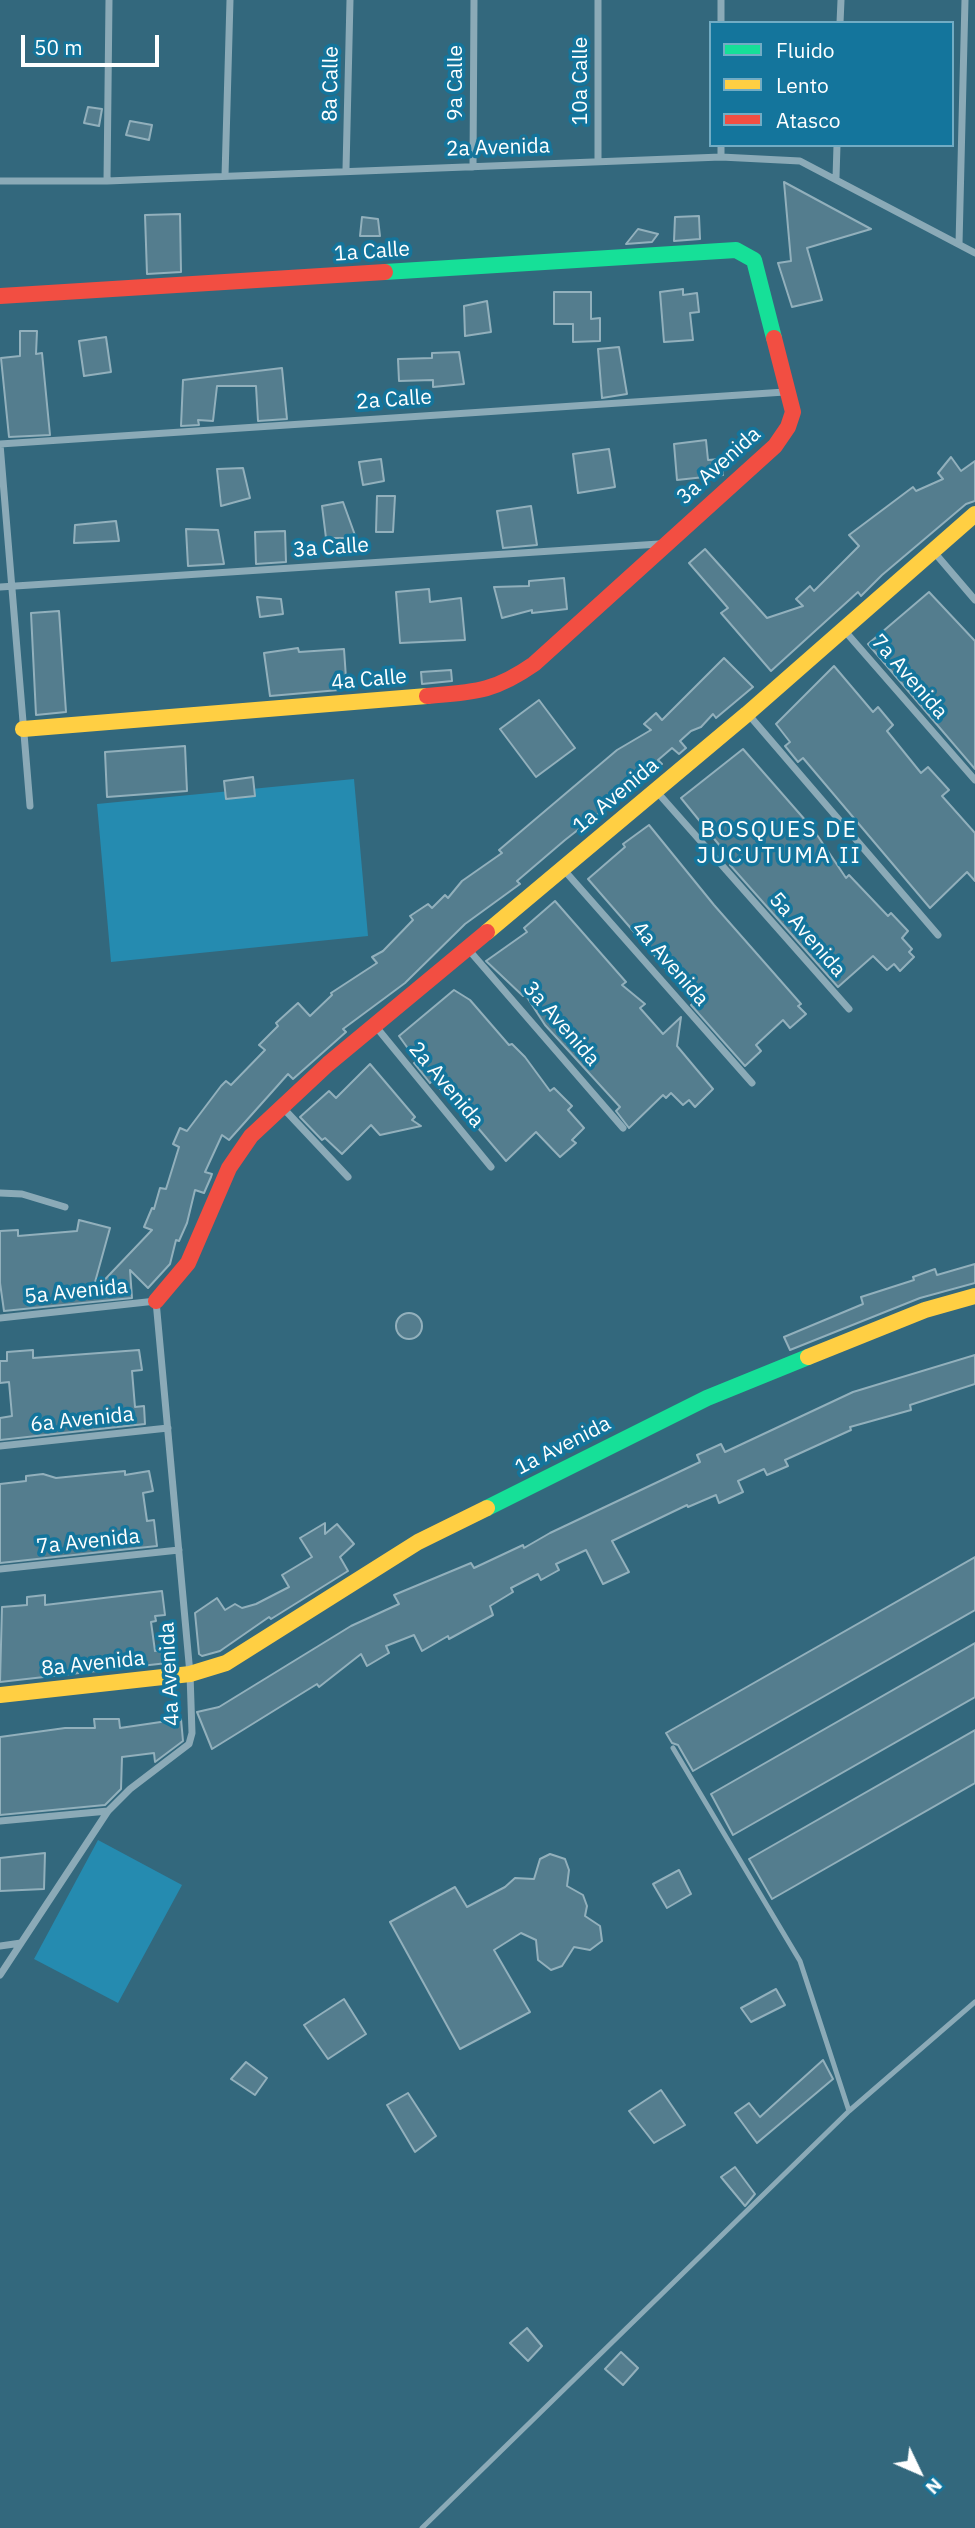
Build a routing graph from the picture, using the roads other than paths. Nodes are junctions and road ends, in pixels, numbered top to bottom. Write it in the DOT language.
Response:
graph roads {
  1 [pos="109,0"];
  2 [pos="230,0"];
  3 [pos="350,0"];
  4 [pos="474,0"];
  5 [pos="598,0"];
  6 [pos="721,0"];
  7 [pos="841,0"];
  8 [pos="965,0"];
  9 [pos="721,21"];
  10 [pos="840,21"];
  11 [pos="721,147"];
  12 [pos="837,147"];
  13 [pos="721,157"];
  14 [pos="598,162"];
  15 [pos="473,167"];
  16 [pos="346,169"];
  17 [pos="225,176"];
  18 [pos="836,178"];
  19 [pos="0,181"];
  20 [pos="107,181"];
  21 [pos="959,244"];
  22 [pos="747,253"];
  23 [pos="975,253"];
  24 [pos="0,296"];
  25 [pos="790,392"];
  26 [pos="0,444"];
  27 [pos="975,514"];
  28 [pos="664,543"];
  29 [pos="933,551"];
  30 [pos="0,587"];
  31 [pos="12,587"];
  32 [pos="975,600"];
  33 [pos="844,629"];
  34 [pos="747,714"];
  35 [pos="23,729"];
  36 [pos="975,780"];
  37 [pos="655,790"];
  38 [pos="30,806"];
  39 [pos="563,869"];
  40 [pos="938,935"];
  41 [pos="467,948"];
  42 [pos="849,1009"];
  43 [pos="374,1025"];
  44 [pos="752,1083"];
  45 [pos="281,1107"];
  46 [pos="623,1128"];
  47 [pos="491,1167"];
  48 [pos="348,1177"];
  49 [pos="0,1193"];
  50 [pos="65,1207"];
  51 [pos="975,1296"];
  52 [pos="156,1301"];
  53 [pos="0,1318"];
  54 [pos="168,1428"];
  55 [pos="0,1446"];
  56 [pos="179,1550"];
  57 [pos="0,1569"];
  58 [pos="190,1674"];
  59 [pos="0,1695"];
  60 [pos="673,1748"];
  61 [pos="108,1811"];
  62 [pos="0,1821"];
  63 [pos="22,1943"];
  64 [pos="0,1946"];
  65 [pos="0,1975"];
  66 [pos="975,2002"];
  67 [pos="849,2111"];
  68 [pos="422,2528"];
  1 -- 20 [label="street"];
  2 -- 17 [label="street"];
  3 -- 16 [label="street, 8a Calle"];
  4 -- 15 [label="street, 9a Calle"];
  5 -- 14 [label="street, 10a Calle"];
  6 -- 9 [label="street"];
  7 -- 10 [label="street"];
  8 -- 21 [label="street"];
  11 -- 13 [label="street"];
  12 -- 18 [label="street"];
  13 -- 14 [label="street, 2a Avenida"];
  13 -- 18 [label="street, 2a Avenida"];
  14 -- 15 [label="street, 2a Avenida"];
  15 -- 16 [label="street, 2a Avenida"];
  16 -- 17 [label="street, 2a Avenida"];
  17 -- 20 [label="street, 2a Avenida"];
  18 -- 21 [label="street, 2a Avenida"];
  19 -- 20 [label="street, 2a Avenida"];
  21 -- 23 [label="street, 2a Avenida"];
  22 -- 24 [label="street, 1a Calle"];
  22 -- 25 [label="street, 3a Avenida"];
  25 -- 26 [label="street, 2a Calle"];
  25 -- 28 [label="street, 3a Avenida"];
  26 -- 31 [label="street"];
  27 -- 29 [label="street, 1a Avenida"];
  28 -- 31 [label="street, 3a Calle"];
  28 -- 35 [label="street, 4a Calle"];
  29 -- 32 [label="street"];
  29 -- 33 [label="street, 1a Avenida"];
  30 -- 31 [label="street, 3a Calle"];
  31 -- 35 [label="street"];
  33 -- 34 [label="street, 1a Avenida"];
  33 -- 36 [label="street, 7a Avenida"];
  34 -- 37 [label="street, 1a Avenida"];
  34 -- 40 [label="street"];
  35 -- 38 [label="street"];
  37 -- 39 [label="street, 1a Avenida"];
  37 -- 42 [label="street, 5a Avenida"];
  39 -- 41 [label="street, 1a Avenida"];
  39 -- 44 [label="street, 4a Avenida"];
  41 -- 43 [label="street, 1a Avenida"];
  41 -- 46 [label="street, 3a Avenida"];
  43 -- 45 [label="street, 1a Avenida"];
  43 -- 47 [label="street, 2a Avenida"];
  45 -- 48 [label="street"];
  45 -- 52 [label="street, 1a Avenida"];
  49 -- 50 [label="street"];
  51 -- 58 [label="street, 1a Avenida"];
  52 -- 53 [label="street, 5a Avenida"];
  52 -- 54 [label="street, 4a Avenida"];
  54 -- 55 [label="street, 6a Avenida"];
  54 -- 56 [label="street, 4a Avenida"];
  56 -- 57 [label="street, 7a Avenida"];
  56 -- 58 [label="street, 4a Avenida"];
  58 -- 59 [label="street, 8a Avenida"];
  58 -- 61 [label="street, 4a Avenida"];
  60 -- 67 [label="lane"];
  61 -- 62 [label="street"];
  61 -- 63 [label="street, 4a Avenida"];
  63 -- 64 [label="street"];
  63 -- 65 [label="street, 4a Avenida"];
  66 -- 67 [label="lane"];
  67 -- 68 [label="lane"];
}
